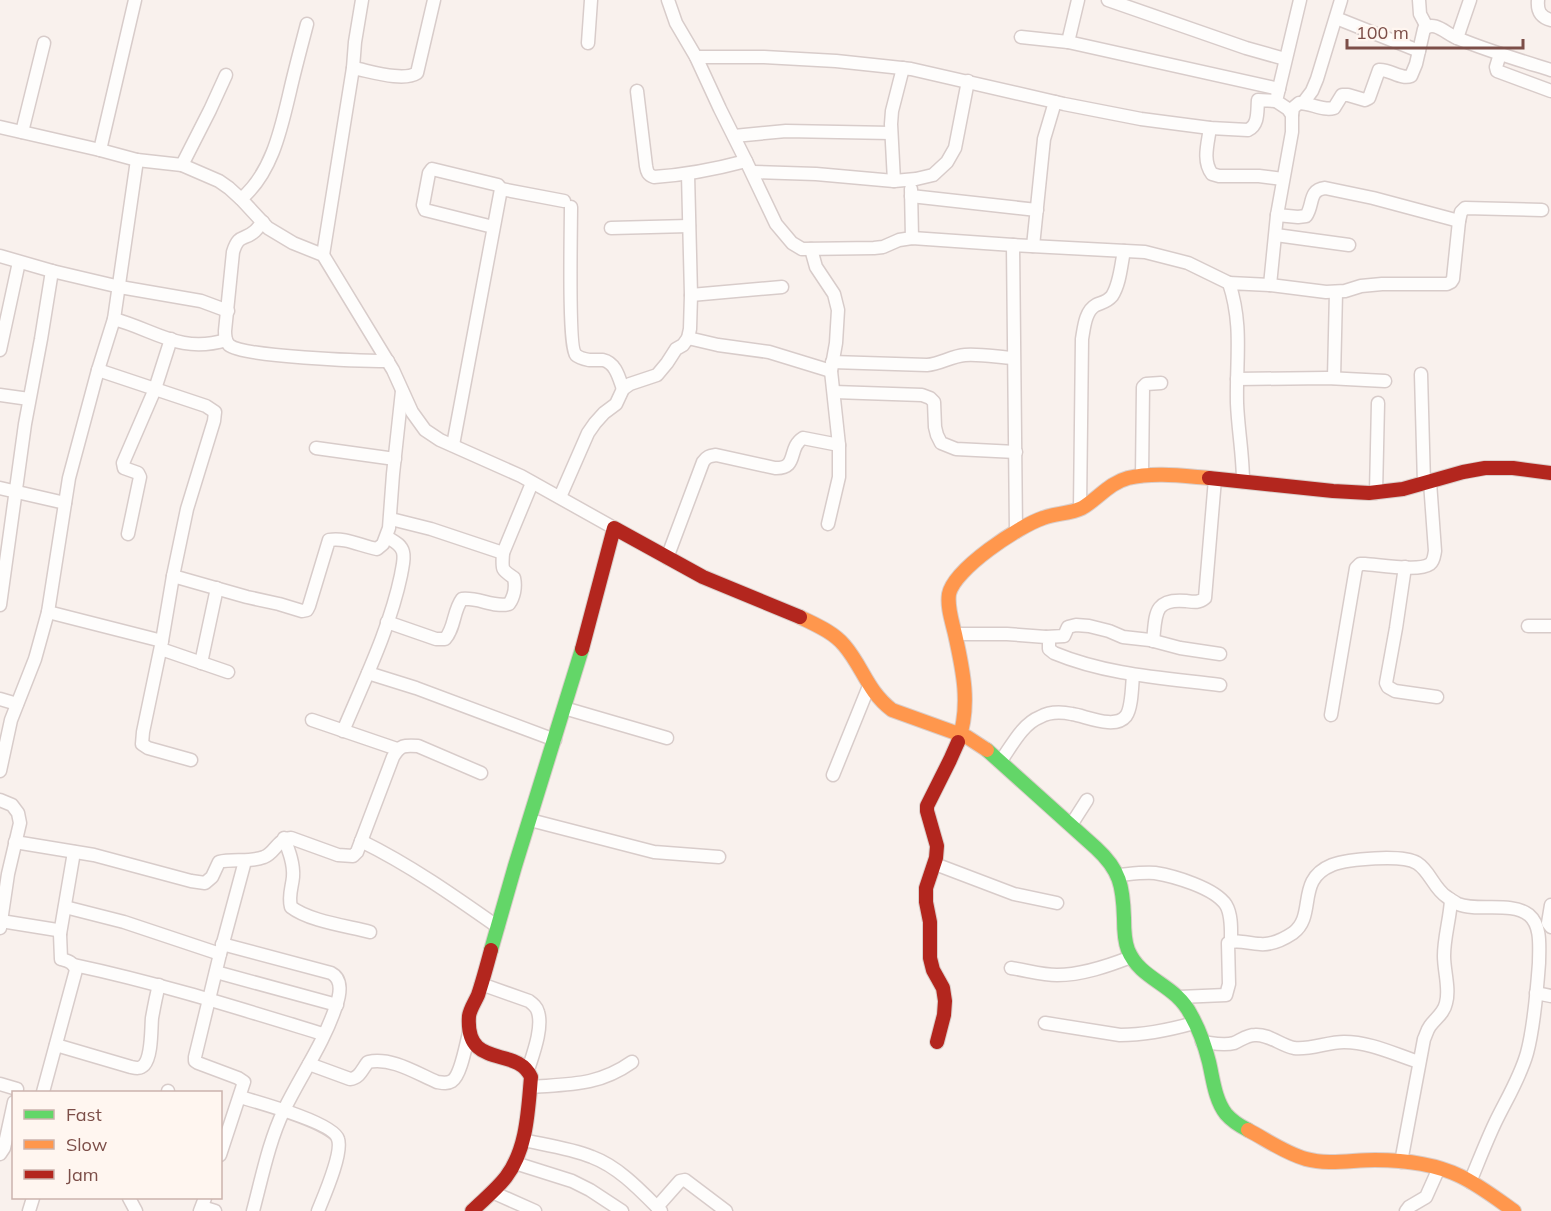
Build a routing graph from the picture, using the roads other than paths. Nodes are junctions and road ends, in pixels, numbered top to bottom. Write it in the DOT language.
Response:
graph roads {
  1 [pos="135,0"];
  2 [pos="362,0"];
  3 [pos="434,0"];
  4 [pos="591,0"];
  5 [pos="668,0"];
  6 [pos="1078,0"];
  7 [pos="1108,0"];
  8 [pos="1300,0"];
  9 [pos="1341,0"];
  10 [pos="1419,0"];
  11 [pos="1470,0"];
  12 [pos="1538,0"];
  13 [pos="1335,18"];
  14 [pos="1551,20"];
  15 [pos="307,24"];
  16 [pos="1427,27"];
  17 [pos="1021,37"];
  18 [pos="1457,38"];
  19 [pos="1068,42"];
  20 [pos="44,43"];
  21 [pos="588,43"];
  22 [pos="1419,51"];
  23 [pos="1500,54"];
  24 [pos="696,57"];
  25 [pos="1285,59"];
  26 [pos="353,68"];
  27 [pos="903,68"];
  28 [pos="1551,70"];
  29 [pos="226,75"];
  30 [pos="968,81"];
  31 [pos="637,91"];
  32 [pos="1551,91"];
  33 [pos="1277,95"];
  34 [pos="1055,102"];
  35 [pos="1303,103"];
  36 [pos="1292,116"];
  37 [pos="0,127"];
  38 [pos="1210,128"];
  39 [pos="22,132"];
  40 [pos="891,133"];
  41 [pos="734,136"];
  42 [pos="100,150"];
  43 [pos="137,160"];
  44 [pos="182,165"];
  45 [pos="749,167"];
  46 [pos="688,174"];
  47 [pos="1283,179"];
  48 [pos="911,180"];
  49 [pos="894,181"];
  50 [pos="501,189"];
  51 [pos="911,196"];
  52 [pos="241,198"];
  53 [pos="1037,210"];
  54 [pos="1542,210"];
  55 [pos="1278,215"];
  56 [pos="1459,221"];
  57 [pos="263,222"];
  58 [pos="689,226"];
  59 [pos="493,227"];
  60 [pos="611,228"];
  61 [pos="1276,235"];
  62 [pos="912,238"];
  63 [pos="1013,245"];
  64 [pos="1349,245"];
  65 [pos="1033,246"];
  66 [pos="811,249"];
  67 [pos="1124,251"];
  68 [pos="323,255"];
  69 [pos="0,256"];
  70 [pos="19,262"];
  71 [pos="52,271"];
  72 [pos="1229,283"];
  73 [pos="1270,285"];
  74 [pos="782,286"];
  75 [pos="120,287"];
  76 [pos="1336,292"];
  77 [pos="691,295"];
  78 [pos="228,311"];
  79 [pos="114,319"];
  80 [pos="688,338"];
  81 [pos="171,339"];
  82 [pos="226,340"];
  83 [pos="0,350"];
  84 [pos="1013,358"];
  85 [pos="388,361"];
  86 [pos="832,367"];
  87 [pos="98,370"];
  88 [pos="1421,374"];
  89 [pos="1334,378"];
  90 [pos="1237,379"];
  91 [pos="1385,381"];
  92 [pos="1161,383"];
  93 [pos="155,389"];
  94 [pos="403,389"];
  95 [pos="623,389"];
  96 [pos="834,392"];
  97 [pos="0,395"];
  98 [pos="29,399"];
  99 [pos="1378,404"];
  100 [pos="453,445"];
  101 [pos="839,445"];
  102 [pos="316,448"];
  103 [pos="1016,452"];
  104 [pos="395,459"];
  105 [pos="1551,473"];
  106 [pos="1142,476"];
  107 [pos="1215,478"];
  108 [pos="1243,482"];
  109 [pos="532,483"];
  110 [pos="1427,483"];
  111 [pos="0,488"];
  112 [pos="15,492"];
  113 [pos="1376,493"];
  114 [pos="560,497"];
  115 [pos="65,503"];
  116 [pos="1080,508"];
  117 [pos="391,519"];
  118 [pos="828,524"];
  119 [pos="614,528"];
  120 [pos="1016,532"];
  121 [pos="128,534"];
  122 [pos="387,537"];
  123 [pos="668,558"];
  124 [pos="502,559"];
  125 [pos="1405,567"];
  126 [pos="173,576"];
  127 [pos="497,580"];
  128 [pos="217,588"];
  129 [pos="0,605"];
  130 [pos="48,612"];
  131 [pos="387,622"];
  132 [pos="1528,626"];
  133 [pos="1551,626"];
  134 [pos="955,634"];
  135 [pos="1046,637"];
  136 [pos="1153,641"];
  137 [pos="161,645"];
  138 [pos="1220,654"];
  139 [pos="201,663"];
  140 [pos="228,672"];
  141 [pos="368,673"];
  142 [pos="1133,675"];
  143 [pos="1220,685"];
  144 [pos="870,686"];
  145 [pos="1437,697"];
  146 [pos="0,699"];
  147 [pos="17,704"];
  148 [pos="564,708"];
  149 [pos="1331,715"];
  150 [pos="312,720"];
  151 [pos="343,731"];
  152 [pos="960,735"];
  153 [pos="667,738"];
  154 [pos="555,740"];
  155 [pos="397,749"];
  156 [pos="2,754"];
  157 [pos="191,760"];
  158 [pos="1000,762"];
  159 [pos="0,771"];
  160 [pos="482,773"];
  161 [pos="833,775"];
  162 [pos="0,800"];
  163 [pos="1087,800"];
  164 [pos="530,820"];
  165 [pos="1071,825"];
  166 [pos="284,838"];
  167 [pos="361,841"];
  168 [pos="15,842"];
  169 [pos="74,852"];
  170 [pos="719,857"];
  171 [pos="245,861"];
  172 [pos="934,864"];
  173 [pos="1118,875"];
  174 [pos="2,897"];
  175 [pos="1451,900"];
  176 [pos="1056,903"];
  177 [pos="1551,904"];
  178 [pos="65,907"];
  179 [pos="1,925"];
  180 [pos="498,927"];
  181 [pos="1551,927"];
  182 [pos="370,932"];
  183 [pos="60,934"];
  184 [pos="1545,935"];
  185 [pos="1231,941"];
  186 [pos="221,949"];
  187 [pos="1131,957"];
  188 [pos="74,965"];
  189 [pos="1011,968"];
  190 [pos="216,972"];
  191 [pos="481,984"];
  192 [pos="159,985"];
  193 [pos="1536,993"];
  194 [pos="1551,996"];
  195 [pos="1179,997"];
  196 [pos="208,998"];
  197 [pos="337,1005"];
  198 [pos="1045,1023"];
  199 [pos="1194,1023"];
  200 [pos="469,1033"];
  201 [pos="323,1034"];
  202 [pos="937,1042"];
  203 [pos="1202,1042"];
  204 [pos="56,1045"];
  205 [pos="632,1062"];
  206 [pos="1419,1062"];
  207 [pos="309,1064"];
  208 [pos="528,1070"];
  209 [pos="0,1084"];
  210 [pos="530,1087"];
  211 [pos="20,1091"];
  212 [pos="43,1091"];
  213 [pos="240,1097"];
  214 [pos="284,1110"];
  215 [pos="12,1111"];
  216 [pos="523,1140"];
  217 [pos="222,1149"];
  218 [pos="0,1154"];
  219 [pos="1401,1162"];
  220 [pos="515,1163"];
  221 [pos="1439,1168"];
  222 [pos="1470,1182"];
  223 [pos="492,1192"];
  224 [pos="202,1205"];
  225 [pos="659,1209"];
  226 [pos="215,1211"];
  227 [pos="253,1211"];
  228 [pos="318,1211"];
  229 [pos="472,1211"];
  230 [pos="535,1211"];
  231 [pos="622,1211"];
  232 [pos="726,1211"];
  233 [pos="1406,1211"];
  234 [pos="1514,1211"];
  1 -- 42 [label="street"];
  2 -- 26 [label="street"];
  3 -- 26 [label="street"];
  4 -- 21 [label="street"];
  5 -- 24 [label="street"];
  6 -- 19 [label="street"];
  7 -- 25 [label="street"];
  8 -- 25 [label="street"];
  9 -- 13 [label="street"];
  10 -- 16 [label="street"];
  11 -- 18 [label="street"];
  12 -- 14 [label="street"];
  13 -- 22 [label="street"];
  13 -- 35 [label="street"];
  15 -- 52 [label="street"];
  16 -- 18 [label="street"];
  16 -- 22 [label="street"];
  17 -- 19 [label="street"];
  18 -- 23 [label="street"];
  19 -- 33 [label="street"];
  20 -- 39 [label="street"];
  22 -- 35 [label="street"];
  23 -- 28 [label="street"];
  23 -- 32 [label="street"];
  24 -- 27 [label="street"];
  24 -- 41 [label="street"];
  25 -- 33 [label="street"];
  26 -- 68 [label="street"];
  27 -- 30 [label="street"];
  27 -- 40 [label="street"];
  29 -- 44 [label="street"];
  30 -- 34 [label="street"];
  30 -- 48 [label="street"];
  31 -- 46 [label="street"];
  33 -- 36 [label="street"];
  33 -- 38 [label="street"];
  34 -- 38 [label="street"];
  34 -- 53 [label="street"];
  35 -- 36 [label="street"];
  36 -- 47 [label="street"];
  37 -- 39 [label="street"];
  38 -- 47 [label="street"];
  39 -- 42 [label="street"];
  40 -- 41 [label="street"];
  40 -- 49 [label="street"];
  41 -- 45 [label="street"];
  42 -- 43 [label="street"];
  43 -- 44 [label="street"];
  43 -- 75 [label="street"];
  44 -- 52 [label="street"];
  45 -- 46 [label="street"];
  45 -- 49 [label="street"];
  45 -- 66 [label="street"];
  46 -- 58 [label="street"];
  47 -- 55 [label="street"];
  48 -- 49 [label="street"];
  48 -- 51 [label="street"];
  50 -- 59 [label="street"];
  50 -- 59 [label="street"];
  50 -- 95 [label="street"];
  51 -- 53 [label="street"];
  51 -- 62 [label="street"];
  52 -- 57 [label="street"];
  53 -- 65 [label="street"];
  54 -- 56 [label="street"];
  55 -- 56 [label="street"];
  55 -- 61 [label="street"];
  56 -- 76 [label="street"];
  57 -- 68 [label="street"];
  57 -- 78 [label="street"];
  58 -- 60 [label="street"];
  58 -- 77 [label="street"];
  59 -- 100 [label="street"];
  61 -- 64 [label="street"];
  61 -- 73 [label="street"];
  62 -- 63 [label="street"];
  62 -- 66 [label="street"];
  63 -- 65 [label="street"];
  63 -- 84 [label="street"];
  65 -- 67 [label="street"];
  66 -- 86 [label="street"];
  67 -- 72 [label="street"];
  67 -- 116 [label="street"];
  68 -- 85 [label="street"];
  69 -- 70 [label="street"];
  70 -- 71 [label="street"];
  70 -- 83 [label="street"];
  71 -- 75 [label="street"];
  71 -- 98 [label="street"];
  72 -- 73 [label="street"];
  72 -- 90 [label="street"];
  73 -- 76 [label="street"];
  74 -- 77 [label="street"];
  75 -- 78 [label="street"];
  75 -- 79 [label="street"];
  76 -- 89 [label="street"];
  77 -- 80 [label="street"];
  78 -- 82 [label="street"];
  79 -- 81 [label="street"];
  79 -- 87 [label="street"];
  80 -- 86 [label="street"];
  80 -- 95 [label="street"];
  81 -- 82 [label="street"];
  81 -- 93 [label="street"];
  82 -- 85 [label="street"];
  84 -- 86 [label="street"];
  84 -- 103 [label="street"];
  85 -- 94 [label="street"];
  86 -- 96 [label="street"];
  87 -- 93 [label="street"];
  87 -- 115 [label="street"];
  88 -- 110 [label="street"];
  89 -- 90 [label="street"];
  89 -- 91 [label="street"];
  90 -- 108 [label="street"];
  92 -- 106 [label="street"];
  93 -- 121 [label="street"];
  93 -- 126 [label="street"];
  94 -- 100 [label="street"];
  94 -- 104 [label="street"];
  95 -- 114 [label="street"];
  96 -- 101 [label="street"];
  96 -- 103 [label="street"];
  97 -- 98 [label="street"];
  98 -- 112 [label="street"];
  99 -- 113 [label="street"];
  100 -- 109 [label="street"];
  101 -- 118 [label="street"];
  101 -- 123 [label="street"];
  102 -- 104 [label="street"];
  103 -- 120 [label="street"];
  104 -- 117 [label="street"];
  105 -- 110 [label="street"];
  106 -- 107 [label="street"];
  106 -- 116 [label="street"];
  107 -- 108 [label="street"];
  107 -- 136 [label="street"];
  108 -- 113 [label="street"];
  109 -- 114 [label="street"];
  109 -- 124 [label="street"];
  110 -- 113 [label="street"];
  110 -- 125 [label="street"];
  111 -- 112 [label="street"];
  112 -- 115 [label="street"];
  112 -- 129 [label="street"];
  114 -- 119 [label="street"];
  115 -- 130 [label="street"];
  116 -- 120 [label="street"];
  117 -- 122 [label="street"];
  117 -- 124 [label="street"];
  119 -- 123 [label="street"];
  119 -- 148 [label="street"];
  120 -- 134 [label="street"];
  122 -- 128 [label="street"];
  122 -- 131 [label="street"];
  123 -- 144 [label="street"];
  124 -- 127 [label="street"];
  124 -- 131 [label="street"];
  125 -- 145 [label="street"];
  125 -- 149 [label="street"];
  126 -- 128 [label="street"];
  126 -- 137 [label="street"];
  128 -- 139 [label="street"];
  130 -- 137 [label="street"];
  130 -- 147 [label="street"];
  131 -- 141 [label="street"];
  132 -- 133 [label="street"];
  134 -- 135 [label="street"];
  134 -- 152 [label="street"];
  135 -- 136 [label="street"];
  135 -- 142 [label="street"];
  136 -- 138 [label="street"];
  137 -- 139 [label="street"];
  137 -- 157 [label="street"];
  139 -- 140 [label="street"];
  141 -- 151 [label="street"];
  141 -- 154 [label="street"];
  142 -- 143 [label="street"];
  142 -- 158 [label="street"];
  144 -- 152 [label="street"];
  144 -- 161 [label="street"];
  146 -- 147 [label="street"];
  147 -- 156 [label="street"];
  148 -- 153 [label="street"];
  148 -- 154 [label="street"];
  150 -- 151 [label="street"];
  151 -- 155 [label="street"];
  152 -- 158 [label="street"];
  152 -- 172 [label="street"];
  154 -- 164 [label="street"];
  155 -- 160 [label="street"];
  155 -- 167 [label="street"];
  156 -- 159 [label="street"];
  158 -- 165 [label="street"];
  162 -- 168 [label="street"];
  163 -- 165 [label="street"];
  164 -- 170 [label="street"];
  164 -- 180 [label="street"];
  165 -- 173 [label="street"];
  166 -- 167 [label="street"];
  166 -- 171 [label="street"];
  166 -- 182 [label="street"];
  167 -- 180 [label="street"];
  168 -- 169 [label="street"];
  168 -- 174 [label="street"];
  169 -- 171 [label="street"];
  169 -- 178 [label="street"];
  171 -- 186 [label="street"];
  172 -- 176 [label="street"];
  172 -- 202 [label="street"];
  173 -- 185 [label="street"];
  173 -- 187 [label="street"];
  174 -- 179 [label="street"];
  175 -- 184 [label="street"];
  175 -- 185 [label="street"];
  175 -- 206 [label="street"];
  177 -- 181 [label="street"];
  178 -- 183 [label="street"];
  178 -- 186 [label="street"];
  179 -- 183 [label="street"];
  180 -- 191 [label="street"];
  183 -- 188 [label="street"];
  184 -- 193 [label="street"];
  185 -- 195 [label="street"];
  186 -- 190 [label="street"];
  186 -- 197 [label="street"];
  187 -- 189 [label="street"];
  187 -- 195 [label="street"];
  188 -- 192 [label="street"];
  188 -- 204 [label="street"];
  190 -- 196 [label="street"];
  190 -- 197 [label="street"];
  191 -- 200 [label="street"];
  191 -- 208 [label="street"];
  192 -- 196 [label="street"];
  192 -- 204 [label="street"];
  193 -- 194 [label="street"];
  193 -- 222 [label="street"];
  195 -- 199 [label="street"];
  196 -- 201 [label="street"];
  196 -- 213 [label="street"];
  197 -- 201 [label="street"];
  198 -- 199 [label="street"];
  199 -- 203 [label="street"];
  200 -- 207 [label="street"];
  200 -- 208 [label="street"];
  201 -- 207 [label="street"];
  203 -- 206 [label="street"];
  203 -- 219 [label="street"];
  204 -- 212 [label="street"];
  205 -- 210 [label="street"];
  206 -- 219 [label="street"];
  207 -- 214 [label="street"];
  208 -- 210 [label="street"];
  209 -- 211 [label="street"];
  210 -- 216 [label="street"];
  213 -- 214 [label="street"];
  213 -- 217 [label="street"];
  214 -- 227 [label="street"];
  214 -- 228 [label="street"];
  215 -- 218 [label="street"];
  216 -- 220 [label="street"];
  216 -- 225 [label="street"];
  219 -- 221 [label="street"];
  220 -- 223 [label="street"];
  220 -- 231 [label="street"];
  221 -- 222 [label="street"];
  221 -- 233 [label="street"];
  222 -- 234 [label="street"];
  223 -- 229 [label="street"];
  223 -- 230 [label="street"];
  224 -- 226 [label="street"];
  225 -- 232 [label="street"];
}
